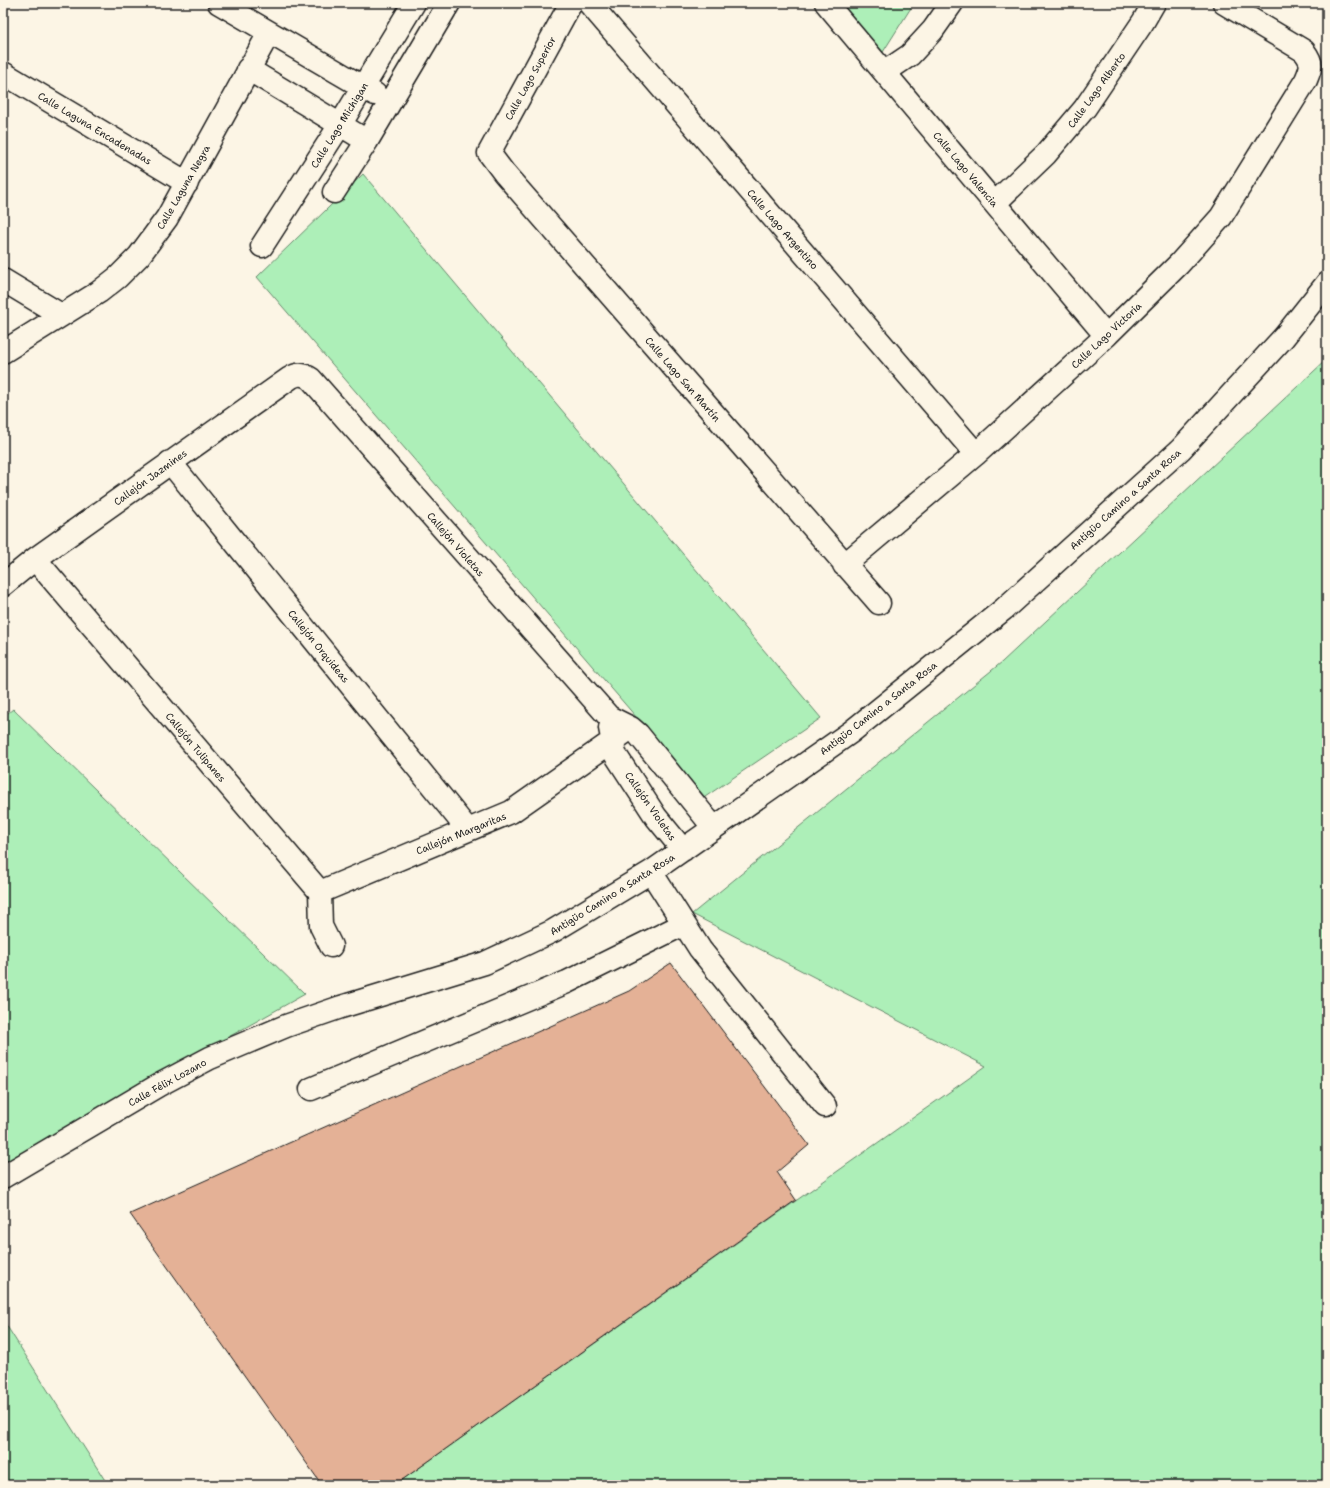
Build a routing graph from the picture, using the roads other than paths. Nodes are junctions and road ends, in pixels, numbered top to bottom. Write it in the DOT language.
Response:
graph roads {
  1 [pos="219,3"];
  2 [pos="414,3"];
  3 [pos="448,3"];
  4 [pos="571,3"];
  5 [pos="589,3"];
  6 [pos="826,3"];
  7 [pos="952,3"];
  8 [pos="1154,3"];
  9 [pos="1224,3"];
  10 [pos="269,33"];
  11 [pos="248,70"];
  12 [pos="885,72"];
  13 [pos="3,73"];
  14 [pos="363,87"];
  15 [pos="389,104"];
  16 [pos="340,125"];
  17 [pos="367,141"];
  18 [pos="489,153"];
  19 [pos="187,183"];
  20 [pos="334,192"];
  21 [pos="995,203"];
  22 [pos="262,246"];
  23 [pos="3,280"];
  24 [pos="1327,284"];
  25 [pos="62,315"];
  26 [pos="1106,336"];
  27 [pos="3,352"];
  28 [pos="301,374"];
  29 [pos="976,454"];
  30 [pos="170,462"];
  31 [pos="35,559"];
  32 [pos="844,565"];
  33 [pos="3,585"];
  34 [pos="879,603"];
  35 [pos="609,717"];
  36 [pos="631,728"];
  37 [pos="612,741"];
  38 [pos="714,828"];
  39 [pos="468,830"];
  40 [pos="683,850"];
  41 [pos="651,872"];
  42 [pos="320,892"];
  43 [pos="684,924"];
  44 [pos="331,946"];
  45 [pos="341,1007"];
  46 [pos="311,1089"];
  47 [pos="825,1106"];
  48 [pos="3,1177"];
  1 -- 10 [label="street"];
  2 -- 14 [label="street, Calle Lago Michigan"];
  3 -- 15 [label="street"];
  4 -- 18 [label="street, Calle Lago Superior"];
  5 -- 29 [label="street, Calle Lago Argentino"];
  6 -- 12 [label="street, Calle Lago Valencia"];
  7 -- 12 [label="street"];
  8 -- 21 [label="street, Calle Lago Alberto"];
  9 -- 26 [label="street, Calle Lago Victoria"];
  10 -- 11 [label="street, Calle Laguna Negra"];
  10 -- 14 [label="street"];
  11 -- 16 [label="street"];
  11 -- 19 [label="street, Calle Laguna Negra"];
  12 -- 21 [label="street, Calle Lago Valencia"];
  13 -- 19 [label="street, Calle Laguna Encadenadas"];
  14 -- 15 [label="street"];
  14 -- 16 [label="street, Calle Lago Michigan"];
  15 -- 17 [label="street"];
  16 -- 17 [label="street"];
  16 -- 22 [label="street, Calle Lago Michigan"];
  17 -- 20 [label="street"];
  18 -- 32 [label="street, Calle Lago San Martín"];
  19 -- 25 [label="street, Calle Laguna Negra"];
  21 -- 26 [label="street, Calle Lago Valencia"];
  23 -- 25 [label="street"];
  24 -- 38 [label="street, Antigüo Camino a Santa Rosa"];
  25 -- 27 [label="street, Calle Laguna Negra"];
  26 -- 29 [label="street, Calle Lago Victoria"];
  28 -- 30 [label="street, Callejón Jazmines"];
  28 -- 35 [label="street, Callejón Violetas"];
  29 -- 32 [label="street, Calle Lago Victoria"];
  30 -- 31 [label="street, Callejón Jazmines"];
  30 -- 39 [label="street, Callejón Orquideas"];
  31 -- 33 [label="street, Callejón Jazmines"];
  31 -- 42 [label="street, Callejón Tulipanes"];
  32 -- 34 [label="street, Calle Lago San Martín"];
  35 -- 36 [label="street, Callejón Violetas"];
  35 -- 37 [label="street, Callejón Violetas"];
  36 -- 37 [label="street, Callejón Margaritas"];
  36 -- 38 [label="street, Callejón Violetas"];
  37 -- 39 [label="street, Callejón Margaritas"];
  37 -- 40 [label="street, Callejón Violetas"];
  38 -- 40 [label="street, Antigüo Camino a Santa Rosa"];
  39 -- 42 [label="street, Callejón Margaritas"];
  40 -- 41 [label="street, Antigüo Camino a Santa Rosa"];
  41 -- 43 [label="street"];
  41 -- 45 [label="street, Antigüo Camino a Santa Rosa"];
  42 -- 44 [label="street"];
  43 -- 46 [label="street"];
  43 -- 47 [label="street"];
  45 -- 48 [label="street, Calle Félix Lozano"];
}
